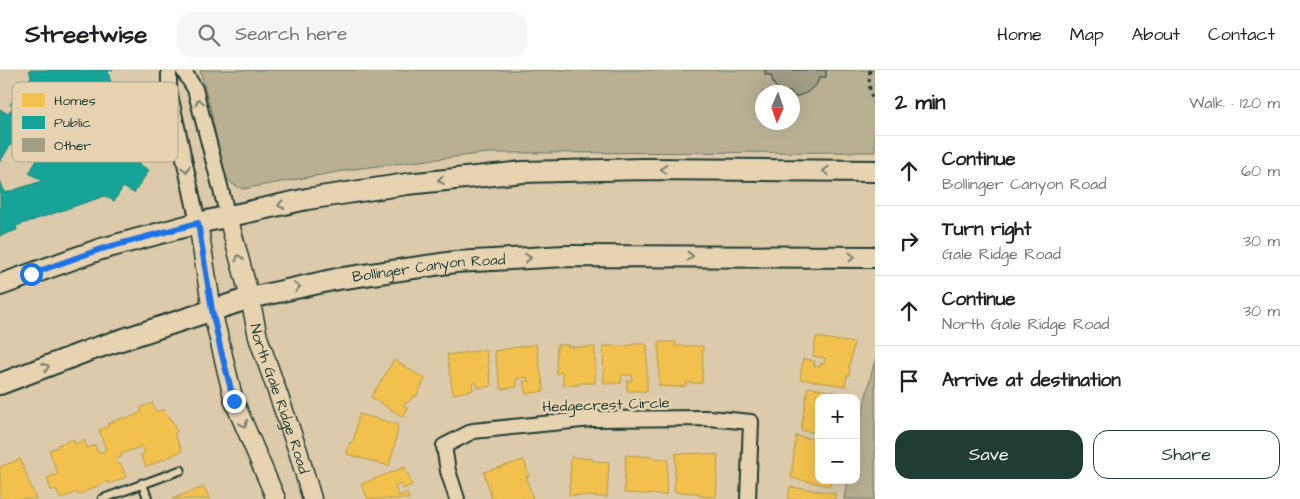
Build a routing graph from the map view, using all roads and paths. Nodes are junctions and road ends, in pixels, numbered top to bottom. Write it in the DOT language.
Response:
graph roads {
  1 [pos="183,70"];
  2 [pos="870,70"];
  3 [pos="875,106"];
  4 [pos="178,134"];
  5 [pos="875,172"];
  6 [pos="228,217"];
  7 [pos="198,223"];
  8 [pos="875,257"];
  9 [pos="0,285"];
  10 [pos="250,298"];
  11 [pos="212,310"];
  12 [pos="0,384"];
  13 [pos="181,470"];
  14 [pos="142,483"];
  15 [pos="102,499"];
  16 [pos="148,499"];
  17 [pos="276,499"];
  18 [pos="312,499"];
  19 [pos="457,499"];
  20 [pos="748,499"];
  6 -- 1 [label="street, one-way"];
  2 -- 3 [label="path"];
  4 -- 7 [label="street, one-way"];
  5 -- 6 [label="main road, one-way"];
  6 -- 7 [label="main road"];
  10 -- 6 [label="street, North Gale Ridge Road, one-way"];
  7 -- 9 [label="main road"];
  7 -- 11 [label="street"];
  10 -- 8 [label="main road, Bollinger Canyon Road, one-way"];
  10 -- 11 [label="main road, Bollinger Canyon Road"];
  10 -- 18 [label="street, North Gale Ridge Road"];
  12 -- 11 [label="main road, Bollinger Canyon Road, one-way"];
  11 -- 17 [label="street, one-way"];
  13 -- 14 [label="lane"];
  14 -- 15 [label="lane"];
  14 -- 16 [label="lane"];
  19 -- 20 [label="street, Hedgecrest Circle"];
}
